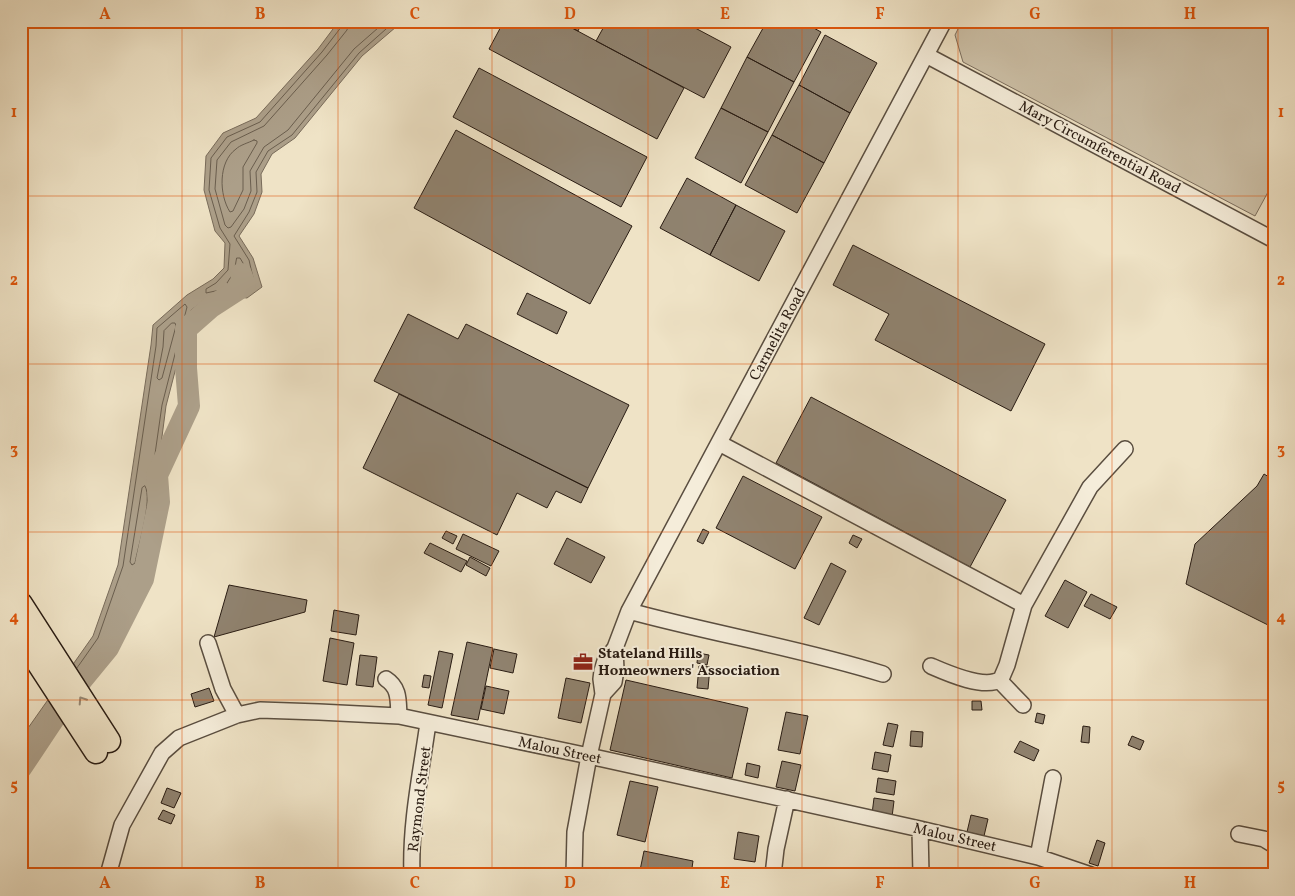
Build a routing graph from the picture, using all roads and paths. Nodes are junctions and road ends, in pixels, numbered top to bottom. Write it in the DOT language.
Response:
graph roads {
  1 [pos="944,21"];
  2 [pos="926,55"];
  3 [pos="1274,240"];
  4 [pos="719,443"];
  5 [pos="1125,449"];
  6 [pos="21,604"];
  7 [pos="1024,605"];
  8 [pos="629,611"];
  9 [pos="21,637"];
  10 [pos="208,643"];
  11 [pos="931,666"];
  12 [pos="883,674"];
  13 [pos="386,679"];
  14 [pos="1000,680"];
  15 [pos="1023,705"];
  16 [pos="237,715"];
  17 [pos="399,716"];
  18 [pos="428,723"];
  19 [pos="589,756"];
  20 [pos="1053,778"];
  21 [pos="787,799"];
  22 [pos="920,829"];
  23 [pos="1239,834"];
  24 [pos="1274,845"];
  25 [pos="1044,864"];
  26 [pos="108,875"];
  27 [pos="412,875"];
  28 [pos="574,875"];
  29 [pos="773,875"];
  30 [pos="921,875"];
  31 [pos="1091,875"];
  1 -- 2 [label="street, Carmelita Road"];
  2 -- 3 [label="street, Mary Circumferential Road"];
  2 -- 4 [label="street, Carmelita Road"];
  4 -- 7 [label="street"];
  4 -- 8 [label="street, Carmelita Road"];
  5 -- 7 [label="street"];
  9 -- 6 [label="highway, one-way"];
  7 -- 14 [label="street"];
  8 -- 12 [label="street"];
  8 -- 19 [label="street, Carmelita Road"];
  10 -- 16 [label="street"];
  11 -- 14 [label="street"];
  13 -- 17 [label="street"];
  14 -- 15 [label="street"];
  16 -- 17 [label="street, Malou Street"];
  16 -- 26 [label="street, Malou Street"];
  17 -- 18 [label="street, Malou Street"];
  18 -- 19 [label="street, Malou Street"];
  18 -- 27 [label="street, Raymond Street"];
  19 -- 21 [label="street, Malou Street"];
  19 -- 28 [label="street, Carmelita Road"];
  20 -- 25 [label="street"];
  21 -- 22 [label="street, Malou Street"];
  21 -- 29 [label="street"];
  22 -- 25 [label="street, Malou Street"];
  22 -- 30 [label="street"];
  23 -- 24 [label="street"];
  25 -- 31 [label="street, Malou Street"];
}
